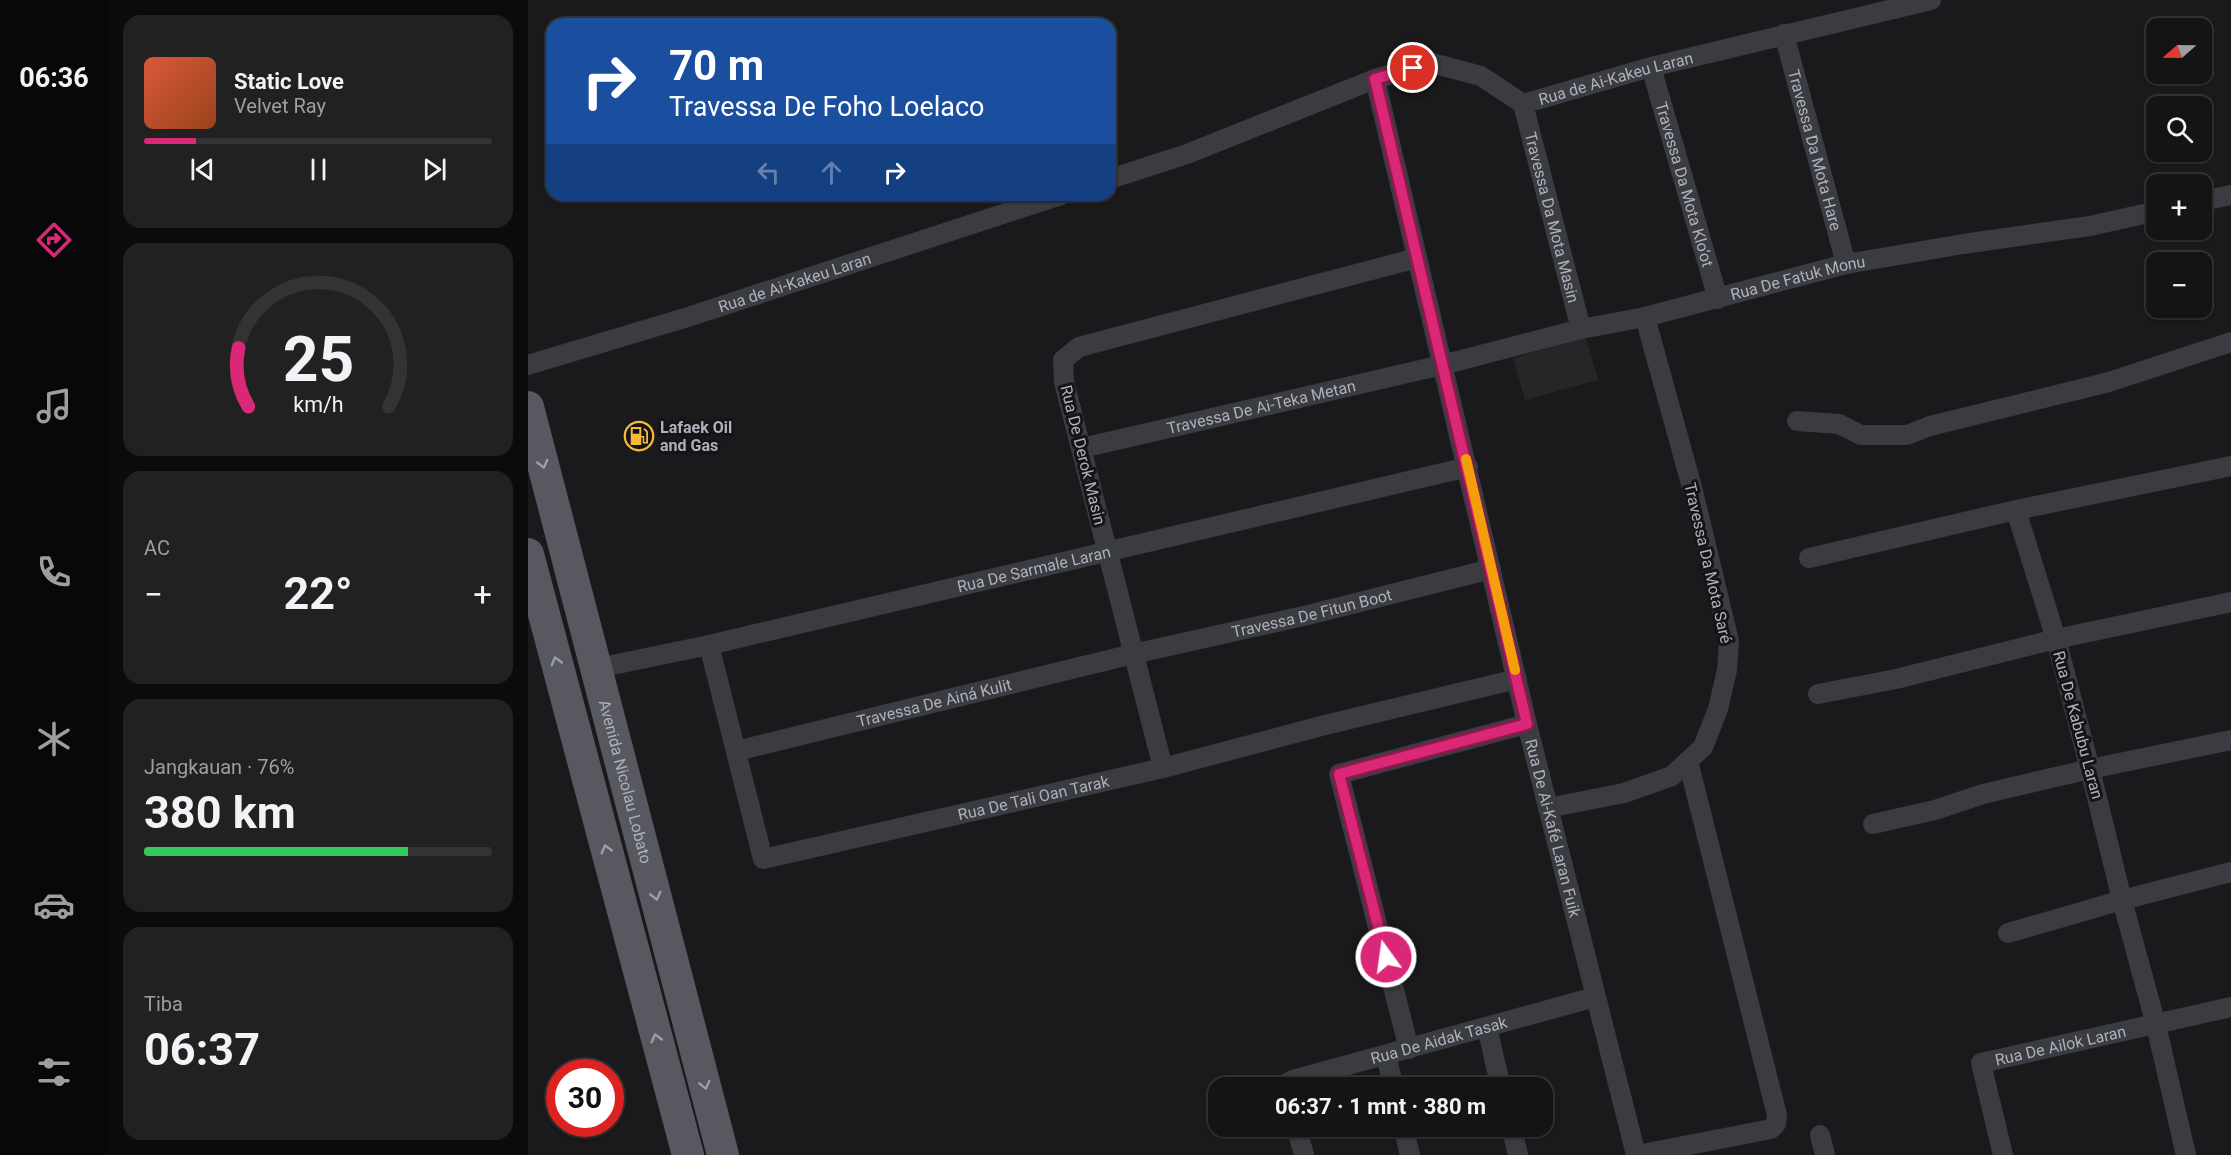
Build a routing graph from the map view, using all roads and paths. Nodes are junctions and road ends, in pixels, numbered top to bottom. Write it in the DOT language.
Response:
graph roads {
  1 [pos="1931,0"];
  2 [pos="1784,34"];
  3 [pos="1651,67"];
  4 [pos="1375,79"];
  5 [pos="1523,104"];
  6 [pos="1116,177"];
  7 [pos="2231,195"];
  8 [pos="2212,199"];
  9 [pos="1043,201"];
  10 [pos="2146,213"];
  11 [pos="1417,258"];
  12 [pos="1846,264"];
  13 [pos="1718,299"];
  14 [pos="1645,317"];
  15 [pos="1581,329"];
  16 [pos="2231,342"];
  17 [pos="528,365"];
  18 [pos="1442,365"];
  19 [pos="528,407"];
  20 [pos="1797,421"];
  21 [pos="1082,448"];
  22 [pos="2231,466"];
  23 [pos="1468,467"];
  24 [pos="2016,510"];
  25 [pos="1107,552"];
  26 [pos="528,554"];
  27 [pos="1809,558"];
  28 [pos="1491,569"];
  29 [pos="2231,602"];
  30 [pos="2056,639"];
  31 [pos="709,645"];
  32 [pos="1133,654"];
  33 [pos="598,668"];
  34 [pos="1517,679"];
  35 [pos="1818,694"];
  36 [pos="1527,724"];
  37 [pos="2231,740"];
  38 [pos="736,751"];
  39 [pos="1688,761"];
  40 [pos="1163,768"];
  41 [pos="2090,769"];
  42 [pos="1548,808"];
  43 [pos="1873,824"];
  44 [pos="2231,872"];
  45 [pos="2122,900"];
  46 [pos="2008,933"];
  47 [pos="1595,998"];
  48 [pos="2231,1007"];
  49 [pos="2156,1025"];
  50 [pos="1487,1027"];
  51 [pos="1409,1049"];
  52 [pos="1386,1055"];
  53 [pos="1304,1077"];
  54 [pos="1391,1077"];
  55 [pos="1499,1077"];
  56 [pos="1820,1135"];
  57 [pos="1299,1137"];
  58 [pos="1406,1137"];
  59 [pos="1514,1137"];
  60 [pos="688,1155"];
  61 [pos="723,1155"];
  62 [pos="1304,1155"];
  63 [pos="1410,1155"];
  64 [pos="1518,1155"];
  65 [pos="1637,1155"];
  66 [pos="1825,1155"];
  67 [pos="2003,1155"];
  68 [pos="2186,1155"];
  1 -- 2 [label="street, Rua de Ai-Kakeu Laran"];
  2 -- 3 [label="street, Rua de Ai-Kakeu Laran"];
  2 -- 12 [label="street, Travessa Da Mota Hare"];
  3 -- 5 [label="street, Rua de Ai-Kakeu Laran"];
  3 -- 13 [label="street, Travessa Da Mota Klo’ot"];
  4 -- 5 [label="street, Rua de Ai-Kakeu Laran"];
  4 -- 6 [label="street, Rua de Ai-Kakeu Laran"];
  4 -- 11 [label="street, Rua De Ai-Kafé Laran Fuik"];
  5 -- 15 [label="street, Travessa Da Mota Masin"];
  7 -- 8 [label="street"];
  9 -- 17 [label="street, Rua de Ai-Kakeu Laran"];
  10 -- 12 [label="street, Rua De Fatuk Monu"];
  11 -- 18 [label="street, Rua De Ai-Kafé Laran Fuik"];
  11 -- 21 [label="street, Rua De Derok Masin"];
  12 -- 13 [label="street, Rua De Fatuk Monu"];
  13 -- 14 [label="street, Rua De Fatuk Monu"];
  14 -- 15 [label="street, Rua De Fatuk Monu"];
  14 -- 39 [label="street, Travessa Da Mota Saré"];
  15 -- 18 [label="street, Rua De Fatuk Monu"];
  16 -- 20 [label="street"];
  18 -- 21 [label="street, Travessa De Ai-Teka Metan"];
  18 -- 23 [label="street, Rua De Ai-Kafé Laran Fuik"];
  19 -- 33 [label="main road, Avenida Nicolau Lobato, one-way"];
  21 -- 25 [label="street, Rua De Derok Masin"];
  22 -- 24 [label="street"];
  23 -- 25 [label="street, Rua De Sarmale Laran"];
  23 -- 28 [label="street, Rua De Ai-Kafé Laran Fuik"];
  24 -- 27 [label="street"];
  24 -- 30 [label="street, Rua De Kabubu Laran"];
  25 -- 31 [label="street, Rua De Sarmale Laran"];
  25 -- 32 [label="street, Rua De Derok Masin"];
  60 -- 26 [label="main road, one-way"];
  28 -- 32 [label="street, Travessa De Fitun Boot"];
  28 -- 34 [label="street, Rua De Ai-Kafé Laran Fuik"];
  29 -- 30 [label="street"];
  30 -- 35 [label="street"];
  30 -- 41 [label="street, Rua De Kabubu Laran"];
  31 -- 33 [label="street, Rua De Sarmale Laran"];
  31 -- 38 [label="street, Rua De Tali Oan Tarak"];
  32 -- 38 [label="street, Travessa De Ainá Kulit"];
  32 -- 40 [label="street, Rua De Derok Masin"];
  33 -- 61 [label="main road, Avenida Nicolau Lobato, one-way"];
  34 -- 36 [label="street, Rua De Ai-Kafé Laran Fuik"];
  34 -- 40 [label="street, Rua De Tali Oan Tarak"];
  36 -- 42 [label="street, Rua De Ai-Kafé Laran Fuik"];
  36 -- 51 [label="street"];
  37 -- 41 [label="street"];
  38 -- 40 [label="street, Rua De Tali Oan Tarak"];
  39 -- 42 [label="street, Travessa Da Mota Saré"];
  39 -- 65 [label="street"];
  41 -- 43 [label="street"];
  41 -- 45 [label="street, Rua De Kabubu Laran"];
  42 -- 47 [label="street, Rua De Ai-Kafé Laran Fuik"];
  44 -- 45 [label="street"];
  45 -- 46 [label="street"];
  45 -- 49 [label="street, Rua De Kabubu Laran"];
  47 -- 50 [label="street, Rua De Aidak Tasak"];
  47 -- 65 [label="street, Rua De Ai-Kafé Laran Fuik"];
  48 -- 49 [label="street, Rua De Ailok Laran"];
  49 -- 67 [label="street, Rua De Ailok Laran"];
  49 -- 68 [label="street, Rua De Kabubu Laran"];
  50 -- 51 [label="street, Rua De Aidak Tasak"];
  50 -- 55 [label="street"];
  51 -- 52 [label="street, Rua De Aidak Tasak"];
  52 -- 53 [label="street, Rua De Aidak Tasak"];
  52 -- 54 [label="street"];
  56 -- 66 [label="street"];
  57 -- 62 [label="street"];
  58 -- 63 [label="street"];
  59 -- 64 [label="street"];
}
